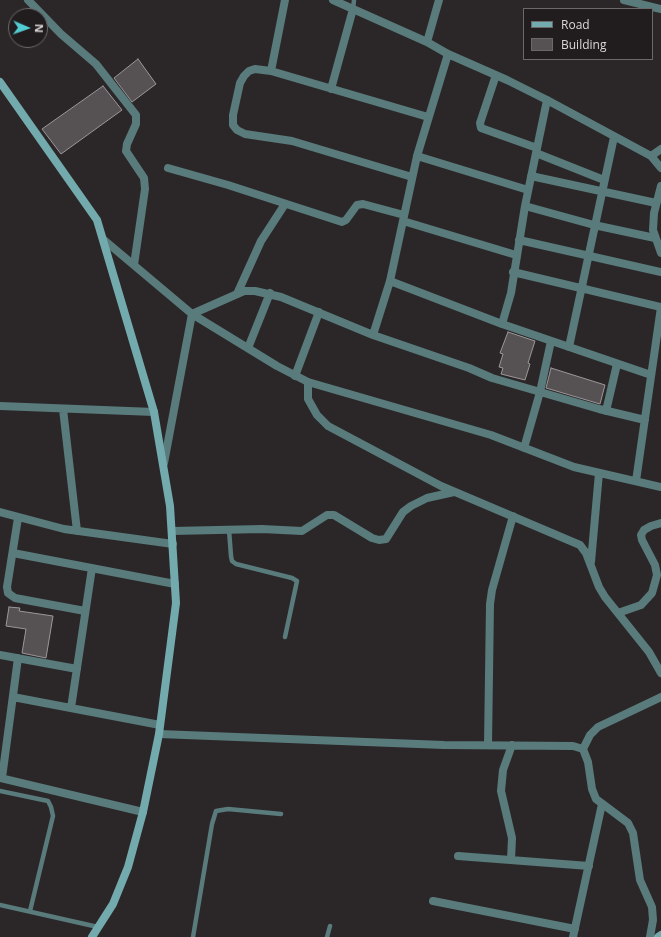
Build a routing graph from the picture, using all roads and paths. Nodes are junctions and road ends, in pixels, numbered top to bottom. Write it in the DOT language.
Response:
graph roads {
  1 [pos="28,0"];
  2 [pos="285,0"];
  3 [pos="333,0"];
  4 [pos="354,0"];
  5 [pos="439,0"];
  6 [pos="624,0"];
  7 [pos="353,9"];
  8 [pos="661,9"];
  9 [pos="426,42"];
  10 [pos="448,54"];
  11 [pos="271,71"];
  12 [pos="496,75"];
  13 [pos="0,82"];
  14 [pos="331,89"];
  15 [pos="547,100"];
  16 [pos="428,117"];
  17 [pos="614,138"];
  18 [pos="661,149"];
  19 [pos="537,150"];
  20 [pos="417,156"];
  21 [pos="651,156"];
  22 [pos="168,168"];
  23 [pos="661,168"];
  24 [pos="531,176"];
  25 [pos="412,177"];
  26 [pos="604,180"];
  27 [pos="661,186"];
  28 [pos="528,190"];
  29 [pos="602,191"];
  30 [pos="656,203"];
  31 [pos="285,204"];
  32 [pos="525,206"];
  33 [pos="404,218"];
  34 [pos="594,225"];
  35 [pos="655,238"];
  36 [pos="104,240"];
  37 [pos="519,240"];
  38 [pos="661,253"];
  39 [pos="516,256"];
  40 [pos="588,256"];
  41 [pos="134,265"];
  42 [pos="513,272"];
  43 [pos="661,272"];
  44 [pos="390,281"];
  45 [pos="581,288"];
  46 [pos="270,293"];
  47 [pos="237,294"];
  48 [pos="661,307"];
  49 [pos="319,312"];
  50 [pos="192,314"];
  51 [pos="502,324"];
  52 [pos="374,335"];
  53 [pos="551,340"];
  54 [pos="569,347"];
  55 [pos="248,348"];
  56 [pos="617,364"];
  57 [pos="651,375"];
  58 [pos="295,376"];
  59 [pos="308,382"];
  60 [pos="540,392"];
  61 [pos="0,406"];
  62 [pos="63,409"];
  63 [pos="606,411"];
  64 [pos="154,412"];
  65 [pos="645,420"];
  66 [pos="524,448"];
  67 [pos="164,463"];
  68 [pos="599,473"];
  69 [pos="636,481"];
  70 [pos="661,488"];
  71 [pos="454,492"];
  72 [pos="0,512"];
  73 [pos="513,516"];
  74 [pos="18,518"];
  75 [pos="661,523"];
  76 [pos="229,530"];
  77 [pos="77,531"];
  78 [pos="172,531"];
  79 [pos="173,544"];
  80 [pos="13,553"];
  81 [pos="590,564"];
  82 [pos="92,568"];
  83 [pos="175,584"];
  84 [pos="85,611"];
  85 [pos="618,613"];
  86 [pos="285,637"];
  87 [pos="0,655"];
  88 [pos="18,658"];
  89 [pos="76,669"];
  90 [pos="660,670"];
  91 [pos="13,697"];
  92 [pos="661,697"];
  93 [pos="71,708"];
  94 [pos="160,730"];
  95 [pos="488,745"];
  96 [pos="512,745"];
  97 [pos="583,750"];
  98 [pos="1,778"];
  99 [pos="0,791"];
  100 [pos="602,804"];
  101 [pos="143,812"];
  102 [pos="281,814"];
  103 [pos="458,856"];
  104 [pos="511,860"];
  105 [pos="589,866"];
  106 [pos="433,901"];
  107 [pos="0,905"];
  108 [pos="30,911"];
  109 [pos="330,926"];
  110 [pos="98,927"];
  111 [pos="574,933"];
  112 [pos="92,937"];
  113 [pos="194,937"];
  114 [pos="327,937"];
  115 [pos="650,937"];
  1 -- 41 [label="street"];
  2 -- 11 [label="street"];
  3 -- 7 [label="street"];
  4 -- 7 [label="lane"];
  5 -- 9 [label="street"];
  6 -- 8 [label="street"];
  7 -- 9 [label="street"];
  7 -- 14 [label="street"];
  9 -- 10 [label="street"];
  10 -- 12 [label="street"];
  10 -- 16 [label="street"];
  11 -- 14 [label="street"];
  11 -- 25 [label="street"];
  12 -- 15 [label="street"];
  12 -- 19 [label="street"];
  13 -- 36 [label="street"];
  14 -- 16 [label="street"];
  15 -- 17 [label="street"];
  15 -- 19 [label="street"];
  16 -- 20 [label="street"];
  17 -- 21 [label="street"];
  17 -- 26 [label="street"];
  18 -- 21 [label="street"];
  19 -- 24 [label="street"];
  19 -- 26 [label="street"];
  20 -- 25 [label="street"];
  20 -- 28 [label="street"];
  21 -- 23 [label="street"];
  22 -- 31 [label="street"];
  24 -- 28 [label="street"];
  24 -- 29 [label="street"];
  25 -- 33 [label="street"];
  26 -- 29 [label="street"];
  27 -- 30 [label="street"];
  28 -- 32 [label="street"];
  29 -- 30 [label="street"];
  29 -- 34 [label="street"];
  30 -- 35 [label="street"];
  31 -- 33 [label="street"];
  31 -- 47 [label="street"];
  32 -- 34 [label="street"];
  32 -- 37 [label="street"];
  33 -- 39 [label="street"];
  33 -- 44 [label="street"];
  34 -- 35 [label="street"];
  34 -- 40 [label="street"];
  35 -- 38 [label="street"];
  36 -- 41 [label="street"];
  36 -- 64 [label="street"];
  37 -- 39 [label="street"];
  37 -- 40 [label="street"];
  39 -- 42 [label="street"];
  40 -- 43 [label="street"];
  40 -- 45 [label="street"];
  41 -- 50 [label="street"];
  42 -- 45 [label="street"];
  42 -- 51 [label="street"];
  44 -- 51 [label="street"];
  44 -- 52 [label="street"];
  45 -- 48 [label="street"];
  45 -- 54 [label="street"];
  46 -- 47 [label="street"];
  46 -- 49 [label="street"];
  46 -- 55 [label="street"];
  47 -- 50 [label="street"];
  48 -- 57 [label="street"];
  49 -- 52 [label="street"];
  49 -- 58 [label="street"];
  50 -- 55 [label="street"];
  50 -- 67 [label="street"];
  51 -- 53 [label="street"];
  52 -- 60 [label="street"];
  53 -- 54 [label="street"];
  53 -- 60 [label="street"];
  54 -- 56 [label="street"];
  55 -- 58 [label="street"];
  56 -- 57 [label="street"];
  56 -- 63 [label="street"];
  57 -- 65 [label="street"];
  58 -- 59 [label="street"];
  59 -- 66 [label="street"];
  59 -- 71 [label="street"];
  60 -- 63 [label="street"];
  60 -- 66 [label="street"];
  61 -- 62 [label="street"];
  62 -- 64 [label="street"];
  62 -- 77 [label="street"];
  63 -- 65 [label="street"];
  64 -- 67 [label="street"];
  65 -- 69 [label="street"];
  66 -- 68 [label="street"];
  67 -- 78 [label="street"];
  68 -- 69 [label="street"];
  68 -- 81 [label="street"];
  69 -- 70 [label="street"];
  71 -- 73 [label="street"];
  71 -- 76 [label="street"];
  72 -- 74 [label="street"];
  73 -- 81 [label="street"];
  73 -- 95 [label="street"];
  74 -- 77 [label="street"];
  74 -- 80 [label="street"];
  75 -- 85 [label="street"];
  76 -- 78 [label="street"];
  76 -- 86 [label="lane"];
  77 -- 79 [label="street"];
  78 -- 79 [label="street"];
  79 -- 83 [label="street"];
  80 -- 82 [label="street"];
  80 -- 84 [label="street"];
  81 -- 85 [label="street"];
  82 -- 83 [label="street"];
  82 -- 84 [label="street"];
  83 -- 94 [label="street"];
  84 -- 89 [label="street"];
  85 -- 90 [label="street"];
  87 -- 88 [label="street"];
  88 -- 89 [label="street"];
  88 -- 91 [label="street"];
  89 -- 93 [label="street"];
  91 -- 93 [label="street"];
  91 -- 98 [label="street"];
  92 -- 97 [label="street"];
  93 -- 94 [label="street"];
  94 -- 95 [label="street"];
  94 -- 101 [label="street"];
  95 -- 96 [label="street"];
  96 -- 97 [label="street"];
  96 -- 104 [label="street"];
  97 -- 100 [label="street"];
  98 -- 101 [label="street"];
  99 -- 108 [label="lane"];
  100 -- 105 [label="street"];
  100 -- 115 [label="street"];
  101 -- 110 [label="street"];
  102 -- 113 [label="lane"];
  103 -- 104 [label="street"];
  104 -- 105 [label="street"];
  105 -- 111 [label="street"];
  106 -- 111 [label="street"];
  107 -- 108 [label="lane"];
  108 -- 110 [label="lane"];
  109 -- 114 [label="lane"];
  110 -- 112 [label="street"];
}
